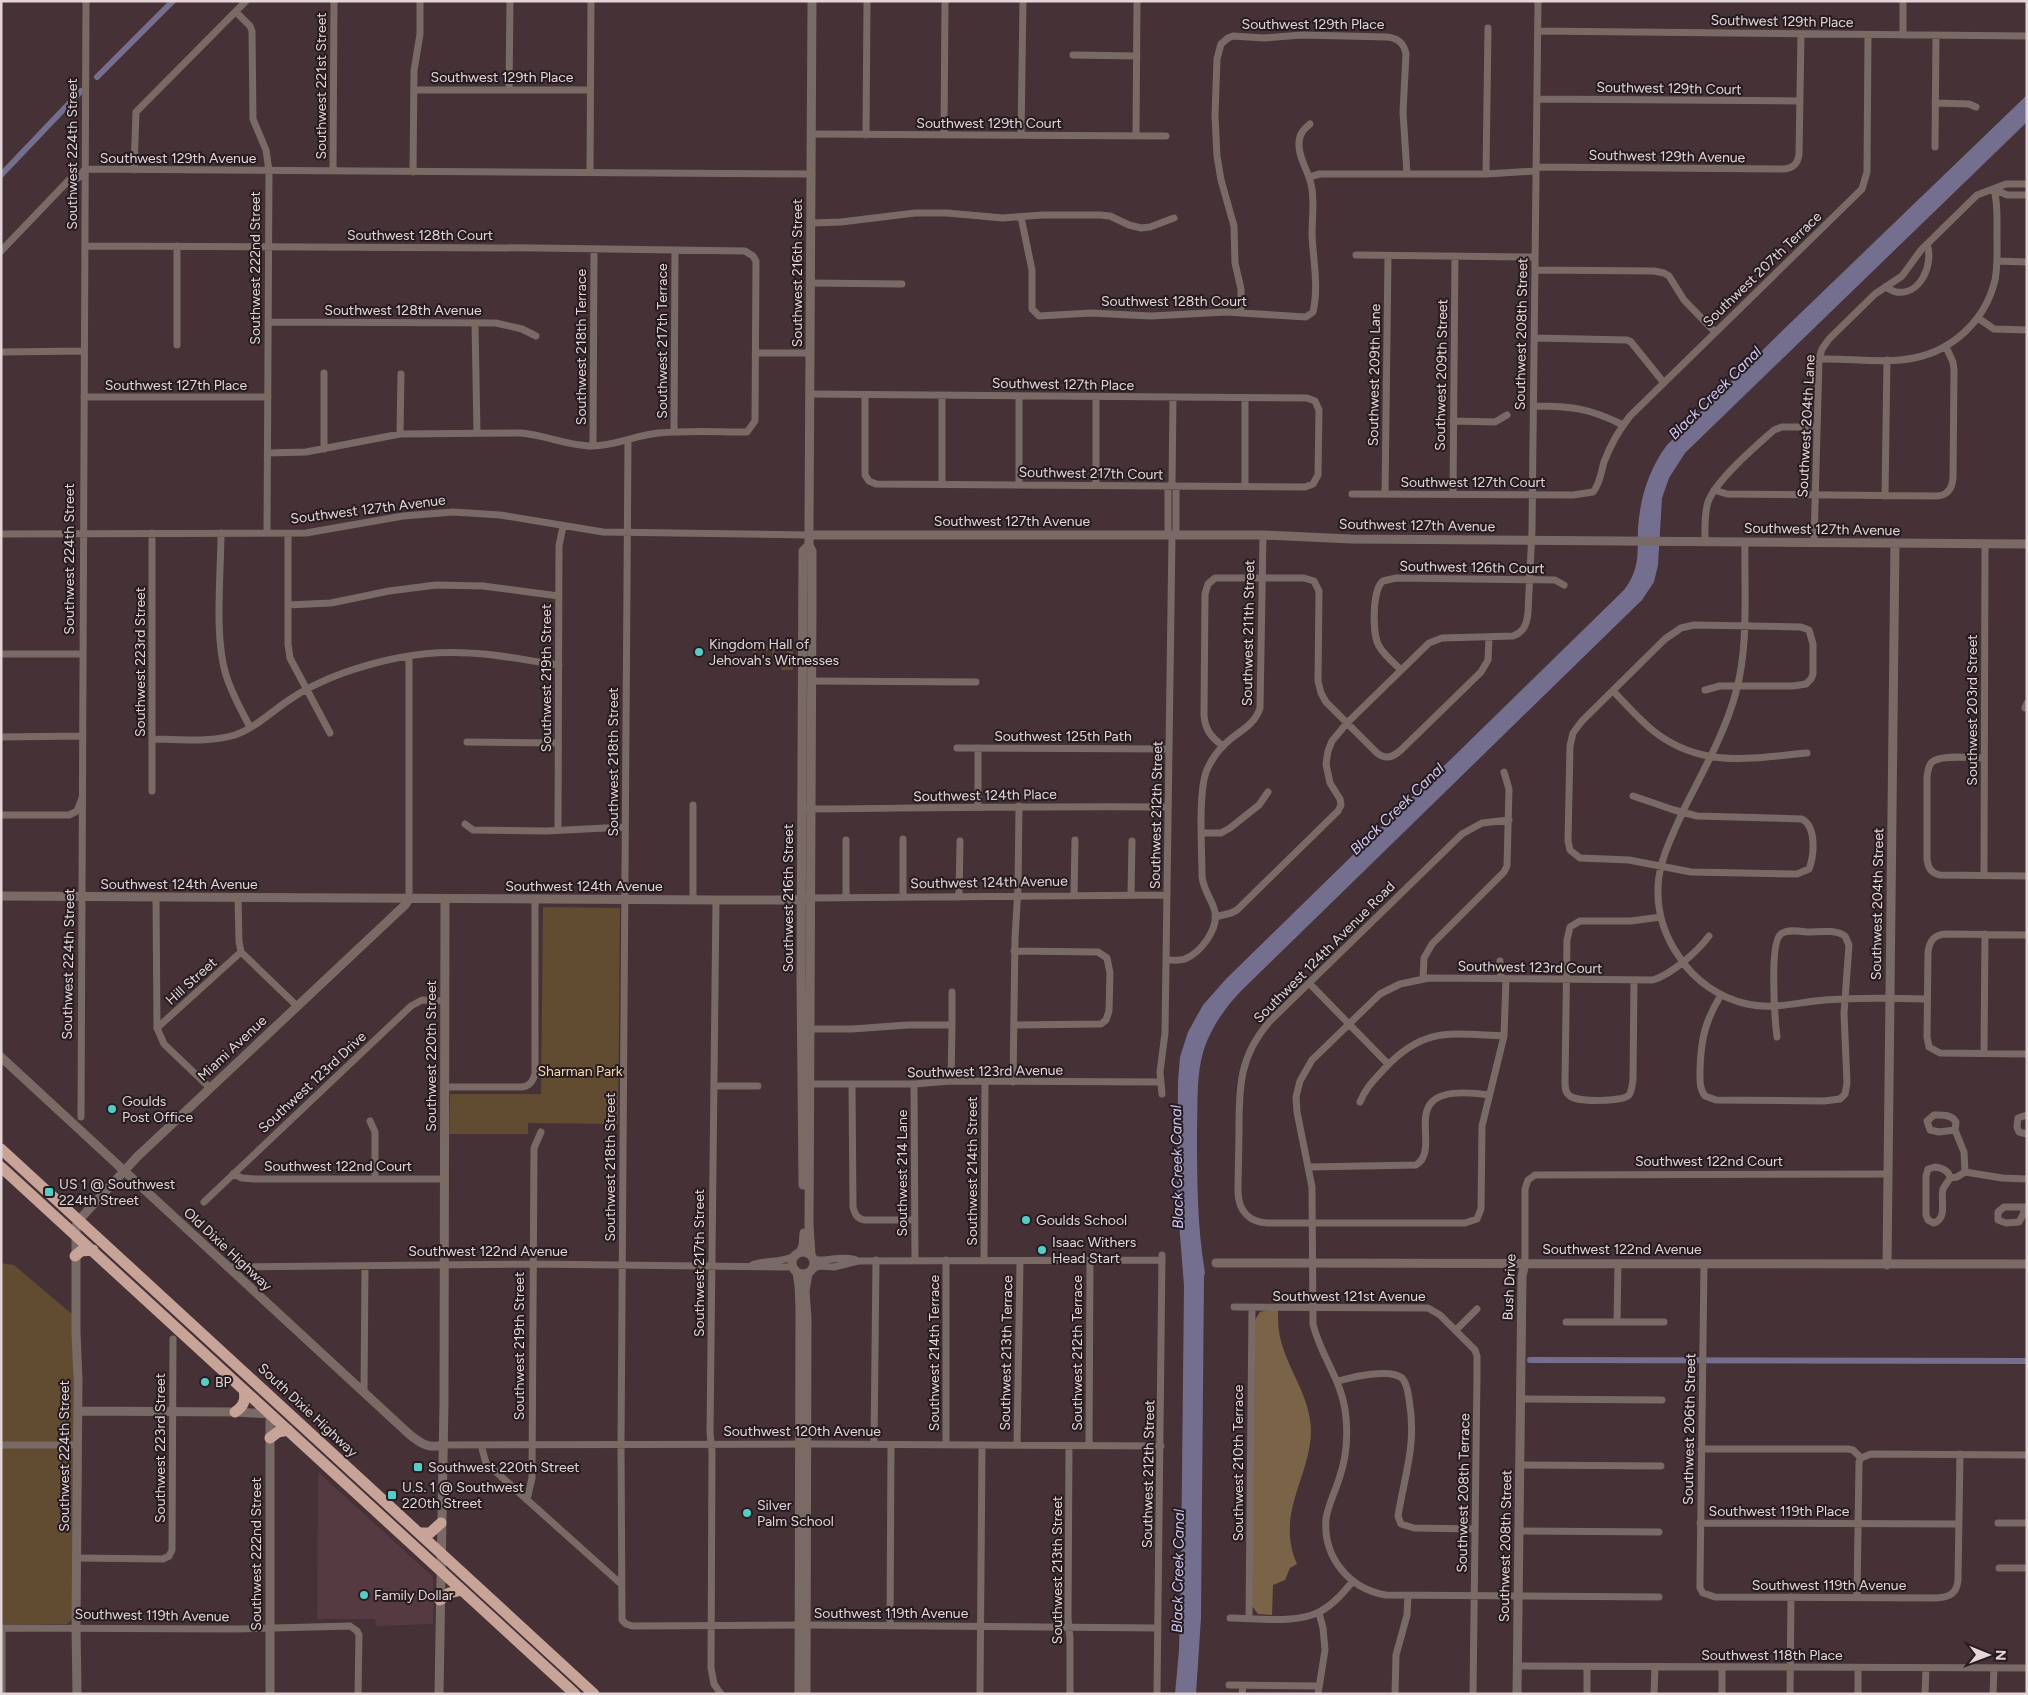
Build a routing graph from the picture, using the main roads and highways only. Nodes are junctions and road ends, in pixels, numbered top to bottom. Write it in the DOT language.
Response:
graph roads {
  1 [pos="1,1149"];
  2 [pos="1,1166"];
  3 [pos="17,1181"];
  4 [pos="79,1220"];
  5 [pos="75,1234"];
  6 [pos="93,1250"];
  7 [pos="75,1256"];
  8 [pos="157,1292"];
  9 [pos="244,1390"];
  10 [pos="268,1394"];
  11 [pos="235,1412"];
  12 [pos="270,1414"];
  13 [pos="288,1430"];
  14 [pos="270,1438"];
  15 [pos="346,1466"];
  16 [pos="359,1495"];
  17 [pos="441,1523"];
  18 [pos="419,1533"];
  19 [pos="441,1553"];
  20 [pos="441,1570"];
  21 [pos="462,1590"];
  22 [pos="440,1600"];
  23 [pos="520,1626"];
  24 [pos="575,1694"];
  25 [pos="594,1694"];
  1 -- 4 [label="highway, South Dixie Highway"];
  2 -- 3 [label="highway, South Dixie Highway"];
  3 -- 4 [label="highway"];
  3 -- 5 [label="highway, South Dixie Highway"];
  4 -- 8 [label="highway, South Dixie Highway"];
  5 -- 6 [label="highway, South Dixie Highway"];
  5 -- 8 [label="highway"];
  6 -- 7 [label="highway"];
  6 -- 9 [label="highway, South Dixie Highway"];
  8 -- 10 [label="highway, South Dixie Highway"];
  9 -- 11 [label="highway"];
  9 -- 12 [label="highway, South Dixie Highway"];
  10 -- 12 [label="highway"];
  10 -- 15 [label="highway, South Dixie Highway"];
  12 -- 13 [label="highway, South Dixie Highway"];
  12 -- 15 [label="highway"];
  13 -- 14 [label="highway"];
  13 -- 16 [label="highway, South Dixie Highway"];
  15 -- 18 [label="highway, South Dixie Highway"];
  16 -- 19 [label="highway"];
  16 -- 20 [label="highway, South Dixie Highway"];
  17 -- 18 [label="highway"];
  18 -- 19 [label="highway, South Dixie Highway"];
  19 -- 23 [label="highway, South Dixie Highway"];
  20 -- 21 [label="highway, South Dixie Highway"];
  20 -- 23 [label="highway"];
  21 -- 22 [label="highway"];
  21 -- 24 [label="highway, South Dixie Highway"];
  23 -- 25 [label="highway, South Dixie Highway"];
}
